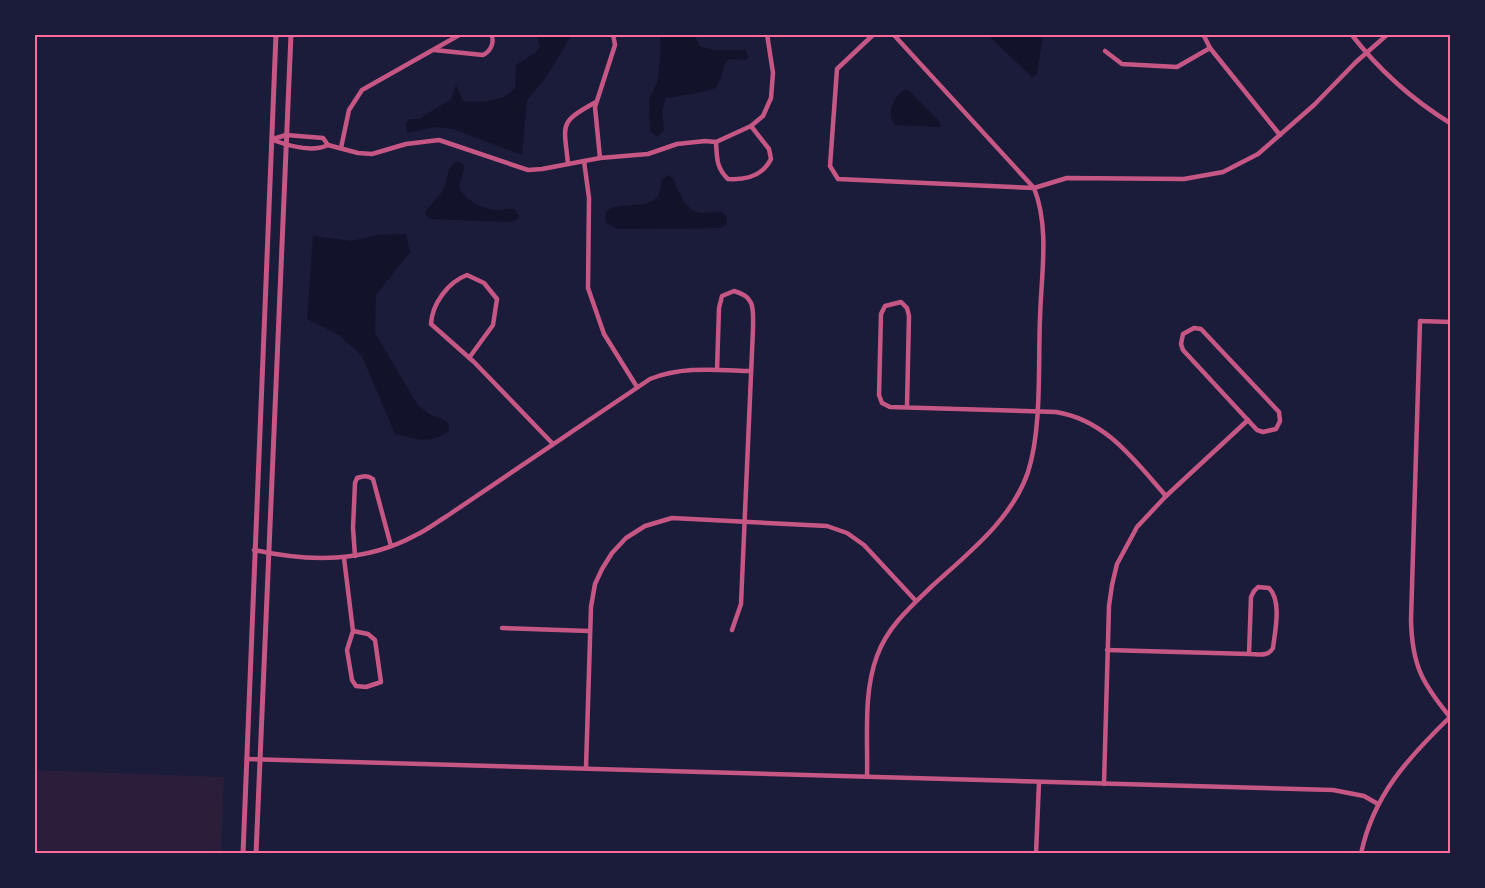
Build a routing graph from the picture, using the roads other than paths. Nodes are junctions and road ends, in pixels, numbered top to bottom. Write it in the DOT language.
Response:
graph roads {
  1 [pos="276,34"];
  2 [pos="291,34"];
  3 [pos="461,34"];
  4 [pos="491,34"];
  5 [pos="613,34"];
  6 [pos="767,34"];
  7 [pos="874,34"];
  8 [pos="893,34"];
  9 [pos="1203,34"];
  10 [pos="1351,34"];
  11 [pos="1388,34"];
  12 [pos="1210,48"];
  13 [pos="434,50"];
  14 [pos="1105,51"];
  15 [pos="1367,54"];
  16 [pos="596,102"];
  17 [pos="1450,123"];
  18 [pos="751,126"];
  19 [pos="286,135"];
  20 [pos="1280,135"];
  21 [pos="273,139"];
  22 [pos="716,142"];
  23 [pos="286,145"];
  24 [pos="328,145"];
  25 [pos="341,148"];
  26 [pos="600,158"];
  27 [pos="584,160"];
  28 [pos="568,164"];
  29 [pos="1034,188"];
  30 [pos="1450,322"];
  31 [pos="470,358"];
  32 [pos="717,370"];
  33 [pos="751,371"];
  34 [pos="637,387"];
  35 [pos="907,406"];
  36 [pos="1037,411"];
  37 [pos="1248,420"];
  38 [pos="553,444"];
  39 [pos="1166,496"];
  40 [pos="744,522"];
  41 [pos="391,546"];
  42 [pos="255,550"];
  43 [pos="269,553"];
  44 [pos="355,556"];
  45 [pos="344,558"];
  46 [pos="916,601"];
  47 [pos="502,628"];
  48 [pos="732,630"];
  49 [pos="353,631"];
  50 [pos="589,631"];
  51 [pos="1107,650"];
  52 [pos="1250,654"];
  53 [pos="1450,717"];
  54 [pos="247,759"];
  55 [pos="260,759"];
  56 [pos="586,768"];
  57 [pos="867,777"];
  58 [pos="1039,782"];
  59 [pos="1104,784"];
  60 [pos="1378,804"];
  61 [pos="243,854"];
  62 [pos="256,854"];
  63 [pos="1036,854"];
  64 [pos="1361,854"];
  1 -- 21 [label="street"];
  2 -- 19 [label="street"];
  3 -- 13 [label="street"];
  4 -- 13 [label="street"];
  5 -- 16 [label="street"];
  6 -- 18 [label="street"];
  7 -- 29 [label="street"];
  8 -- 29 [label="street"];
  9 -- 12 [label="street"];
  10 -- 15 [label="street"];
  11 -- 15 [label="street"];
  12 -- 14 [label="street"];
  12 -- 20 [label="street"];
  13 -- 25 [label="street"];
  15 -- 17 [label="street"];
  15 -- 20 [label="street"];
  16 -- 26 [label="street"];
  16 -- 28 [label="street"];
  18 -- 22 [label="street"];
  18 -- 22 [label="street"];
  19 -- 21 [label="street"];
  19 -- 23 [label="street"];
  19 -- 24 [label="street"];
  20 -- 29 [label="street"];
  21 -- 23 [label="street"];
  21 -- 42 [label="street"];
  22 -- 26 [label="street"];
  23 -- 24 [label="street"];
  23 -- 43 [label="street"];
  24 -- 25 [label="street"];
  25 -- 28 [label="street"];
  26 -- 27 [label="street"];
  27 -- 28 [label="street"];
  27 -- 34 [label="street"];
  29 -- 36 [label="street"];
  30 -- 53 [label="street"];
  31 -- 31 [label="street"];
  31 -- 38 [label="street"];
  32 -- 33 [label="street"];
  32 -- 33 [label="street"];
  32 -- 34 [label="street"];
  33 -- 40 [label="street"];
  34 -- 38 [label="street"];
  35 -- 35 [label="street"];
  35 -- 36 [label="street"];
  36 -- 39 [label="street"];
  36 -- 46 [label="street"];
  37 -- 37 [label="street"];
  37 -- 39 [label="street"];
  38 -- 41 [label="street"];
  39 -- 51 [label="street"];
  40 -- 46 [label="street"];
  40 -- 48 [label="street"];
  40 -- 50 [label="street"];
  41 -- 44 [label="street"];
  41 -- 44 [label="street"];
  42 -- 43 [label="street"];
  42 -- 54 [label="street"];
  43 -- 45 [label="street"];
  43 -- 55 [label="street"];
  44 -- 45 [label="street"];
  45 -- 49 [label="street"];
  46 -- 57 [label="street"];
  47 -- 50 [label="street"];
  49 -- 49 [label="street"];
  50 -- 56 [label="street"];
  51 -- 52 [label="street"];
  51 -- 59 [label="street"];
  52 -- 52 [label="street"];
  53 -- 60 [label="street"];
  54 -- 55 [label="street"];
  54 -- 61 [label="street"];
  55 -- 56 [label="street"];
  55 -- 62 [label="street"];
  56 -- 57 [label="street"];
  57 -- 58 [label="street"];
  58 -- 59 [label="street"];
  58 -- 63 [label="street"];
  59 -- 60 [label="street"];
  60 -- 64 [label="street"];
}
